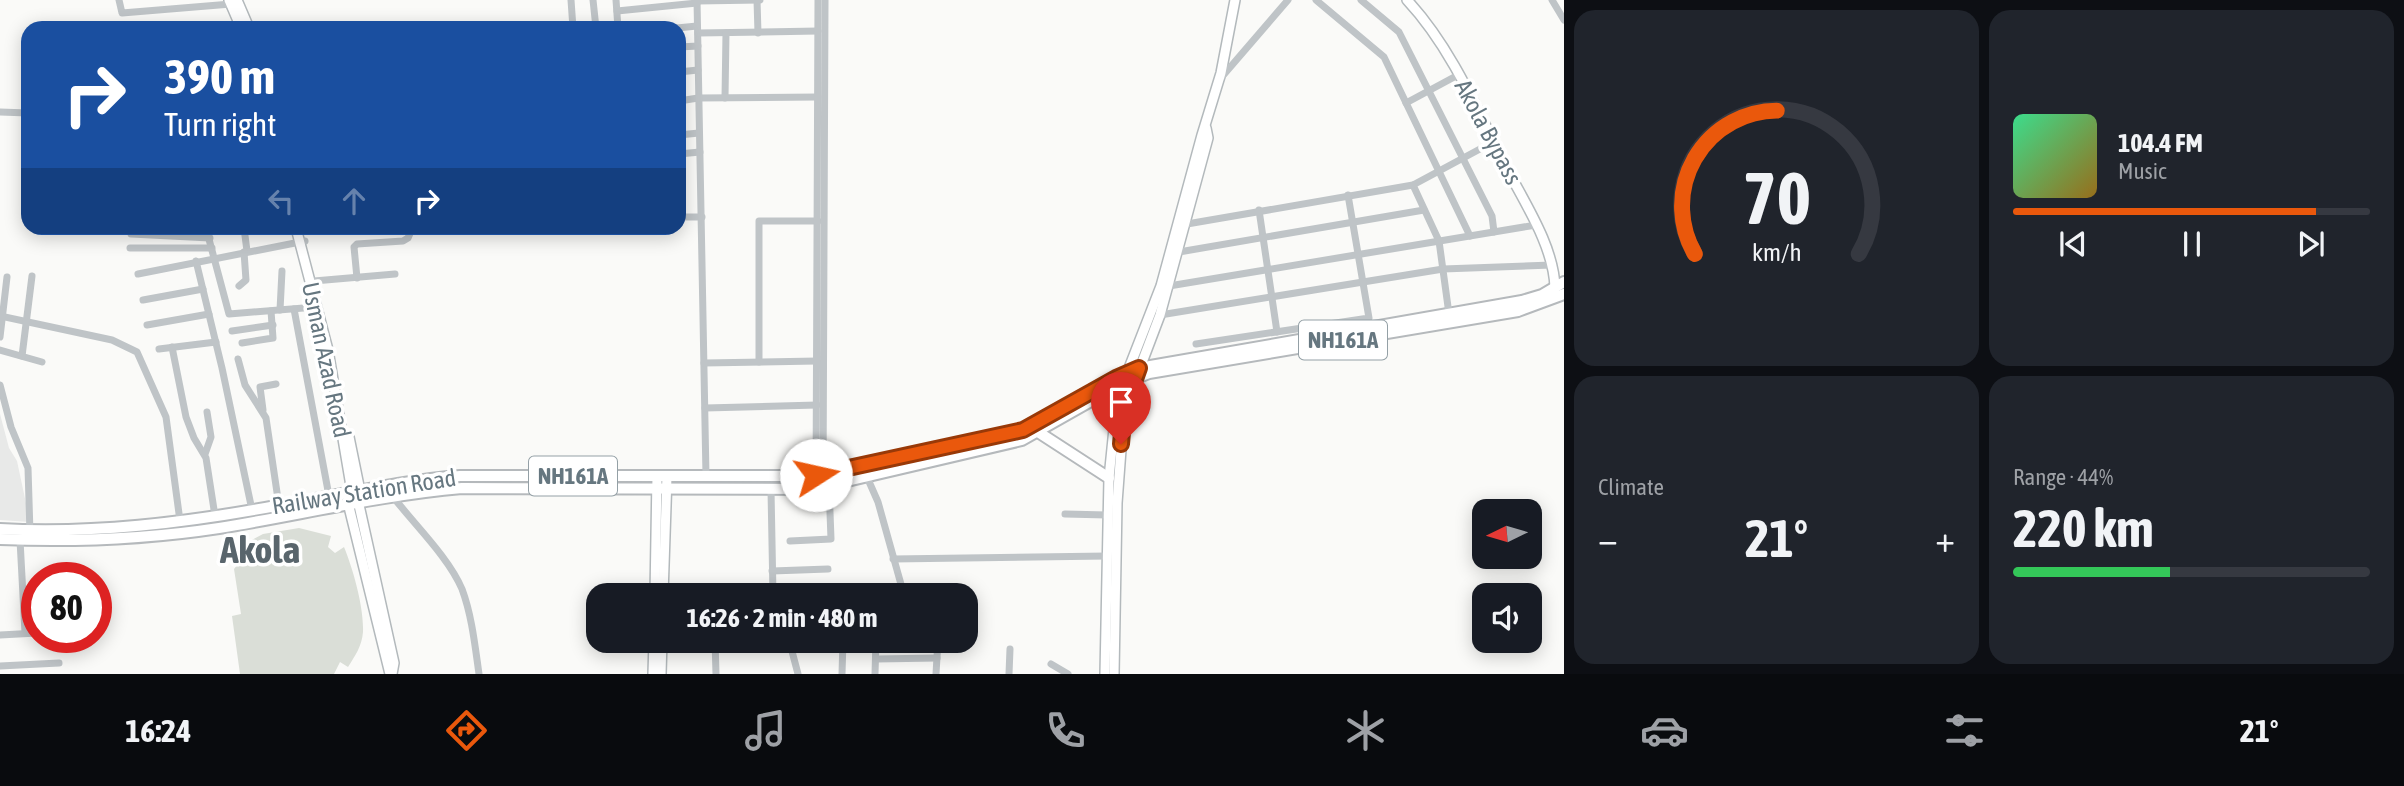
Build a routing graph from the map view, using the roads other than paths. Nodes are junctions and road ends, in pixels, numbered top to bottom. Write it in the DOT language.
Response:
graph roads {
  1 [pos="119,0"];
  2 [pos="571,0"];
  3 [pos="593,0"];
  4 [pos="616,0"];
  5 [pos="758,0"];
  6 [pos="818,0"];
  7 [pos="825,0"];
  8 [pos="1235,0"];
  9 [pos="1288,0"];
  10 [pos="1316,0"];
  11 [pos="1361,0"];
  12 [pos="1407,0"];
  13 [pos="1552,0"];
  14 [pos="232,1"];
  15 [pos="697,1"];
  16 [pos="617,11"];
  17 [pos="1564,18"];
  18 [pos="239,21"];
  19 [pos="245,21"];
  20 [pos="572,21"];
  21 [pos="595,21"];
  22 [pos="618,21"];
  23 [pos="686,29"];
  24 [pos="697,30"];
  25 [pos="818,31"];
  26 [pos="726,33"];
  27 [pos="758,33"];
  28 [pos="698,46"];
  29 [pos="686,47"];
  30 [pos="698,71"];
  31 [pos="686,72"];
  32 [pos="1458,75"];
  33 [pos="1220,80"];
  34 [pos="1429,90"];
  35 [pos="818,97"];
  36 [pos="698,98"];
  37 [pos="725,98"];
  38 [pos="686,100"];
  39 [pos="1406,103"];
  40 [pos="0,112"];
  41 [pos="21,113"];
  42 [pos="1206,128"];
  43 [pos="699,133"];
  44 [pos="686,134"];
  45 [pos="1493,142"];
  46 [pos="699,152"];
  47 [pos="686,153"];
  48 [pos="1463,158"];
  49 [pos="1439,170"];
  50 [pos="1413,185"];
  51 [pos="1348,195"];
  52 [pos="1424,210"];
  53 [pos="1259,211"];
  54 [pos="686,217"];
  55 [pos="702,217"];
  56 [pos="818,220"];
  57 [pos="1354,223"];
  58 [pos="1186,224"];
  59 [pos="1536,225"];
  60 [pos="1494,232"];
  61 [pos="150,235"];
  62 [pos="208,235"];
  63 [pos="245,235"];
  64 [pos="299,235"];
  65 [pos="302,235"];
  66 [pos="409,235"];
  67 [pos="1470,236"];
  68 [pos="209,238"];
  69 [pos="1263,239"];
  70 [pos="1438,241"];
  71 [pos="302,242"];
  72 [pos="130,248"];
  73 [pos="212,248"];
  74 [pos="246,252"];
  75 [pos="1179,252"];
  76 [pos="1358,254"];
  77 [pos="214,257"];
  78 [pos="196,261"];
  79 [pos="1267,269"];
  80 [pos="1443,269"];
  81 [pos="1554,269"];
  82 [pos="282,271"];
  83 [pos="138,274"];
  84 [pos="395,274"];
  85 [pos="32,276"];
  86 [pos="7,277"];
  87 [pos="357,278"];
  88 [pos="314,281"];
  89 [pos="1363,282"];
  90 [pos="239,286"];
  91 [pos="1169,286"];
  92 [pos="203,289"];
  93 [pos="1562,291"];
  94 [pos="1271,296"];
  95 [pos="143,300"];
  96 [pos="316,307"];
  97 [pos="294,309"];
  98 [pos="275,310"];
  99 [pos="209,314"];
  100 [pos="1449,314"];
  101 [pos="1160,315"];
  102 [pos="1,316"];
  103 [pos="28,321"];
  104 [pos="147,325"];
  105 [pos="273,326"];
  106 [pos="232,331"];
  107 [pos="1277,332"];
  108 [pos="0,337"];
  109 [pos="216,342"];
  110 [pos="242,343"];
  111 [pos="1196,344"];
  112 [pos="172,347"];
  113 [pos="159,349"];
  114 [pos="0,350"];
  115 [pos="22,356"];
  116 [pos="238,359"];
  117 [pos="817,361"];
  118 [pos="42,362"];
  119 [pos="759,362"];
  120 [pos="704,363"];
  121 [pos="1135,372"];
  122 [pos="276,384"];
  123 [pos="1121,384"];
  124 [pos="0,385"];
  125 [pos="817,405"];
  126 [pos="705,408"];
  127 [pos="207,412"];
  128 [pos="264,414"];
  129 [pos="1035,430"];
  130 [pos="205,454"];
  131 [pos="819,475"];
  132 [pos="662,476"];
  133 [pos="706,476"];
  134 [pos="867,477"];
  135 [pos="1109,478"];
  136 [pos="822,487"];
  137 [pos="662,489"];
  138 [pos="771,490"];
  139 [pos="356,492"];
  140 [pos="329,496"];
  141 [pos="394,498"];
  142 [pos="279,506"];
  143 [pos="354,506"];
  144 [pos="252,510"];
  145 [pos="1065,514"];
  146 [pos="1107,514"];
  147 [pos="215,516"];
  148 [pos="180,521"];
  149 [pos="0,529"];
  150 [pos="27,537"];
  151 [pos="0,539"];
  152 [pos="790,541"];
  153 [pos="1107,556"];
  154 [pos="893,559"];
  155 [pos="26,562"];
  156 [pos="828,569"];
  157 [pos="772,571"];
  158 [pos="656,583"];
  159 [pos="663,583"];
  160 [pos="772,583"];
  161 [pos="900,583"];
  162 [pos="21,633"];
  163 [pos="0,635"];
  164 [pos="1010,649"];
  165 [pos="654,653"];
  166 [pos="662,653"];
  167 [pos="715,653"];
  168 [pos="792,653"];
  169 [pos="843,653"];
  170 [pos="876,653"];
  171 [pos="937,653"];
  172 [pos="937,658"];
  173 [pos="876,659"];
  174 [pos="59,663"];
  175 [pos="36,664"];
  176 [pos="1051,664"];
  177 [pos="0,666"];
  178 [pos="36,674"];
  179 [pos="391,674"];
  180 [pos="479,674"];
  181 [pos="653,674"];
  182 [pos="661,674"];
  183 [pos="716,674"];
  184 [pos="798,674"];
  185 [pos="842,674"];
  186 [pos="875,674"];
  187 [pos="936,674"];
  188 [pos="1009,674"];
  189 [pos="1068,674"];
  190 [pos="1105,674"];
  191 [pos="1114,674"];
  1 -- 14 [label="street"];
  2 -- 20 [label="street"];
  3 -- 21 [label="street"];
  4 -- 16 [label="street"];
  5 -- 15 [label="street"];
  5 -- 27 [label="street"];
  6 -- 25 [label="street"];
  7 -- 131 [label="street"];
  8 -- 33 [label="main road"];
  9 -- 33 [label="street"];
  10 -- 39 [label="street"];
  11 -- 34 [label="street"];
  12 -- 32 [label="main road, Akola Bypass"];
  13 -- 17 [label="street"];
  14 -- 18 [label="main road"];
  14 -- 19 [label="main road"];
  15 -- 16 [label="street"];
  15 -- 24 [label="street"];
  16 -- 22 [label="street"];
  23 -- 24 [label="street"];
  24 -- 26 [label="street"];
  24 -- 28 [label="street"];
  25 -- 27 [label="street"];
  25 -- 35 [label="street"];
  26 -- 27 [label="street"];
  26 -- 37 [label="street"];
  28 -- 29 [label="street"];
  28 -- 30 [label="street"];
  30 -- 31 [label="street"];
  30 -- 36 [label="street"];
  32 -- 34 [label="street"];
  32 -- 45 [label="main road, Akola Bypass"];
  33 -- 42 [label="main road"];
  34 -- 39 [label="street"];
  34 -- 48 [label="street"];
  35 -- 37 [label="street"];
  35 -- 56 [label="street"];
  36 -- 37 [label="street"];
  36 -- 38 [label="street"];
  36 -- 43 [label="street"];
  39 -- 49 [label="street"];
  40 -- 41 [label="street"];
  42 -- 58 [label="main road"];
  42 -- 121 [label="main road"];
  43 -- 44 [label="street"];
  43 -- 46 [label="street"];
  45 -- 48 [label="street"];
  45 -- 59 [label="main road, Akola Bypass"];
  46 -- 47 [label="street"];
  46 -- 55 [label="street"];
  48 -- 49 [label="street"];
  48 -- 60 [label="street"];
  49 -- 50 [label="street"];
  49 -- 67 [label="street"];
  50 -- 51 [label="street"];
  50 -- 52 [label="street"];
  51 -- 53 [label="street"];
  51 -- 57 [label="street"];
  52 -- 57 [label="street"];
  52 -- 70 [label="street"];
  53 -- 58 [label="street"];
  53 -- 69 [label="street"];
  54 -- 55 [label="street"];
  55 -- 120 [label="street"];
  56 -- 117 [label="street"];
  56 -- 119 [label="street"];
  57 -- 69 [label="street"];
  57 -- 76 [label="street"];
  58 -- 75 [label="main road"];
  59 -- 60 [label="street"];
  59 -- 81 [label="main road, Akola Bypass"];
  60 -- 67 [label="street"];
  61 -- 68 [label="street"];
  62 -- 68 [label="street"];
  63 -- 74 [label="street"];
  64 -- 71 [label="main road, Usman Azad Road"];
  65 -- 71 [label="main road, Usman Azad Road"];
  66 -- 87 [label="street"];
  67 -- 70 [label="street"];
  68 -- 73 [label="street"];
  69 -- 75 [label="street"];
  69 -- 79 [label="street"];
  70 -- 76 [label="street"];
  70 -- 80 [label="street"];
  71 -- 74 [label="street"];
  71 -- 88 [label="main road, Usman Azad Road"];
  71 -- 96 [label="main road, Usman Azad Road"];
  72 -- 73 [label="street"];
  73 -- 77 [label="street"];
  74 -- 77 [label="street"];
  74 -- 90 [label="street"];
  75 -- 91 [label="main road"];
  76 -- 79 [label="street"];
  76 -- 89 [label="street"];
  77 -- 78 [label="street"];
  77 -- 98 [label="street"];
  78 -- 83 [label="street"];
  78 -- 92 [label="street"];
  79 -- 91 [label="street"];
  79 -- 94 [label="street"];
  80 -- 81 [label="street"];
  80 -- 89 [label="street"];
  80 -- 100 [label="street"];
  81 -- 93 [label="main road, Akola Bypass"];
  82 -- 98 [label="street"];
  84 -- 87 [label="street"];
  85 -- 103 [label="street"];
  86 -- 102 [label="street"];
  87 -- 88 [label="street"];
  88 -- 139 [label="main road, Usman Azad Road"];
  89 -- 94 [label="street"];
  89 -- 107 [label="street"];
  91 -- 101 [label="main road"];
  92 -- 95 [label="street"];
  92 -- 99 [label="street"];
  93 -- 100 [label="highway, NH161A"];
  93 -- 121 [label="highway, NH161A"];
  94 -- 101 [label="street"];
  94 -- 107 [label="street"];
  96 -- 97 [label="street"];
  96 -- 139 [label="main road, Usman Azad Road"];
  97 -- 98 [label="street"];
  97 -- 140 [label="street"];
  98 -- 105 [label="street"];
  99 -- 104 [label="street"];
  99 -- 109 [label="street"];
  100 -- 121 [label="highway, NH161A"];
  101 -- 121 [label="main road"];
  102 -- 103 [label="street"];
  102 -- 108 [label="street"];
  103 -- 115 [label="street"];
  103 -- 148 [label="street"];
  105 -- 106 [label="street"];
  105 -- 110 [label="street"];
  107 -- 111 [label="street"];
  109 -- 112 [label="street"];
  109 -- 144 [label="street"];
  112 -- 113 [label="street"];
  112 -- 130 [label="street"];
  114 -- 115 [label="street"];
  115 -- 118 [label="street"];
  116 -- 128 [label="street"];
  117 -- 119 [label="street"];
  117 -- 125 [label="street"];
  119 -- 120 [label="street"];
  120 -- 126 [label="street"];
  121 -- 123 [label="highway, NH161A"];
  121 -- 129 [label="highway, Railway Station Road / NH161A"];
  121 -- 191 [label="main road"];
  122 -- 128 [label="street"];
  123 -- 129 [label="highway, Railway Station Road / NH161A"];
  123 -- 135 [label="main road"];
  124 -- 150 [label="street"];
  125 -- 126 [label="street"];
  125 -- 131 [label="street"];
  126 -- 133 [label="street"];
  127 -- 130 [label="street"];
  128 -- 142 [label="street"];
  129 -- 131 [label="highway, Railway Station Road / NH161A"];
  129 -- 134 [label="highway, Railway Station Road / NH161A"];
  129 -- 135 [label="highway"];
  130 -- 147 [label="street"];
  131 -- 133 [label="highway, Railway Station Road / NH161A"];
  131 -- 136 [label="street"];
  132 -- 133 [label="highway, Railway Station Road / NH161A"];
  132 -- 137 [label="main road"];
  132 -- 139 [label="highway, Railway Station Road / NH161A"];
  134 -- 136 [label="highway, Railway Station Road / NH161A"];
  134 -- 154 [label="street"];
  135 -- 146 [label="main road"];
  136 -- 138 [label="highway, Railway Station Road / NH161A"];
  136 -- 152 [label="street"];
  137 -- 138 [label="highway, Railway Station Road / NH161A"];
  137 -- 141 [label="highway, Railway Station Road / NH161A"];
  137 -- 158 [label="main road"];
  137 -- 159 [label="main road"];
  138 -- 157 [label="street"];
  139 -- 140 [label="highway, Railway Station Road / NH161A"];
  139 -- 143 [label="main road"];
  140 -- 142 [label="highway, Railway Station Road / NH161A"];
  141 -- 143 [label="highway, Railway Station Road / NH161A"];
  141 -- 180 [label="street"];
  142 -- 144 [label="highway, Railway Station Road / NH161A"];
  143 -- 150 [label="highway, Railway Station Road / NH161A"];
  143 -- 179 [label="main road"];
  144 -- 147 [label="highway, Railway Station Road / NH161A"];
  145 -- 146 [label="street"];
  146 -- 153 [label="main road"];
  147 -- 148 [label="highway, Railway Station Road / NH161A"];
  148 -- 150 [label="highway, Railway Station Road / NH161A"];
  149 -- 150 [label="highway, Railway Station Road / NH161A"];
  150 -- 151 [label="highway, Railway Station Road / NH161A"];
  150 -- 155 [label="street"];
  153 -- 154 [label="street"];
  153 -- 190 [label="main road"];
  154 -- 161 [label="street"];
  156 -- 157 [label="street"];
  157 -- 160 [label="street"];
  162 -- 163 [label="street"];
  164 -- 188 [label="street"];
  165 -- 181 [label="main road"];
  166 -- 182 [label="main road"];
  167 -- 183 [label="street"];
  168 -- 184 [label="street"];
  169 -- 185 [label="street"];
  170 -- 173 [label="street"];
  171 -- 172 [label="street"];
  172 -- 173 [label="street"];
  172 -- 187 [label="street"];
  173 -- 186 [label="street"];
  174 -- 175 [label="street"];
  175 -- 177 [label="street"];
  175 -- 178 [label="street"];
  176 -- 189 [label="street"];
}
